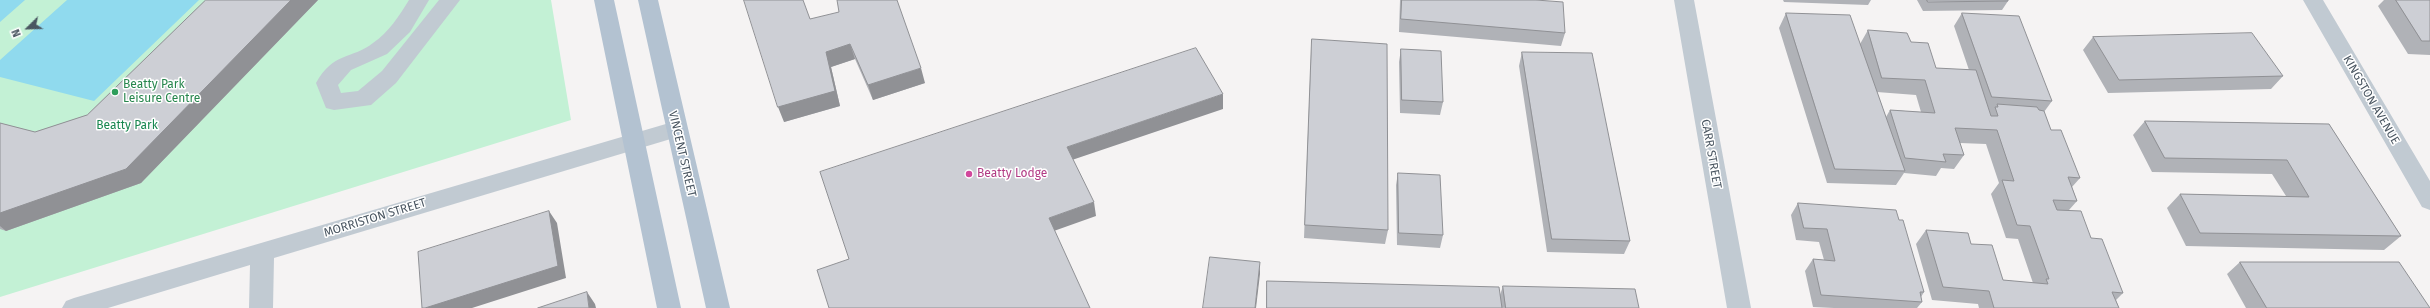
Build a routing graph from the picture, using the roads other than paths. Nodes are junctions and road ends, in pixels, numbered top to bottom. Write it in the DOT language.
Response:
graph roads {
  1 [pos="419,0"];
  2 [pos="450,0"];
  3 [pos="604,0"];
  4 [pos="648,0"];
  5 [pos="1684,0"];
  6 [pos="2313,0"];
  7 [pos="676,129"];
  8 [pos="634,142"];
  9 [pos="2430,201"];
  10 [pos="262,252"];
  11 [pos="74,308"];
  12 [pos="261,308"];
  13 [pos="669,308"];
  14 [pos="718,308"];
  15 [pos="1739,308"];
  1 -- 2 [label="street"];
  3 -- 8 [label="main road"];
  4 -- 7 [label="main road, VINCENT STREET"];
  5 -- 15 [label="street, CARR STREET"];
  6 -- 9 [label="street, KINGSTON AVENUE"];
  7 -- 8 [label="street, MORRISTON STREET"];
  7 -- 14 [label="main road, VINCENT STREET"];
  8 -- 10 [label="street, MORRISTON STREET"];
  8 -- 13 [label="main road"];
  10 -- 11 [label="street, MORRISTON STREET"];
  10 -- 12 [label="street"];
}
